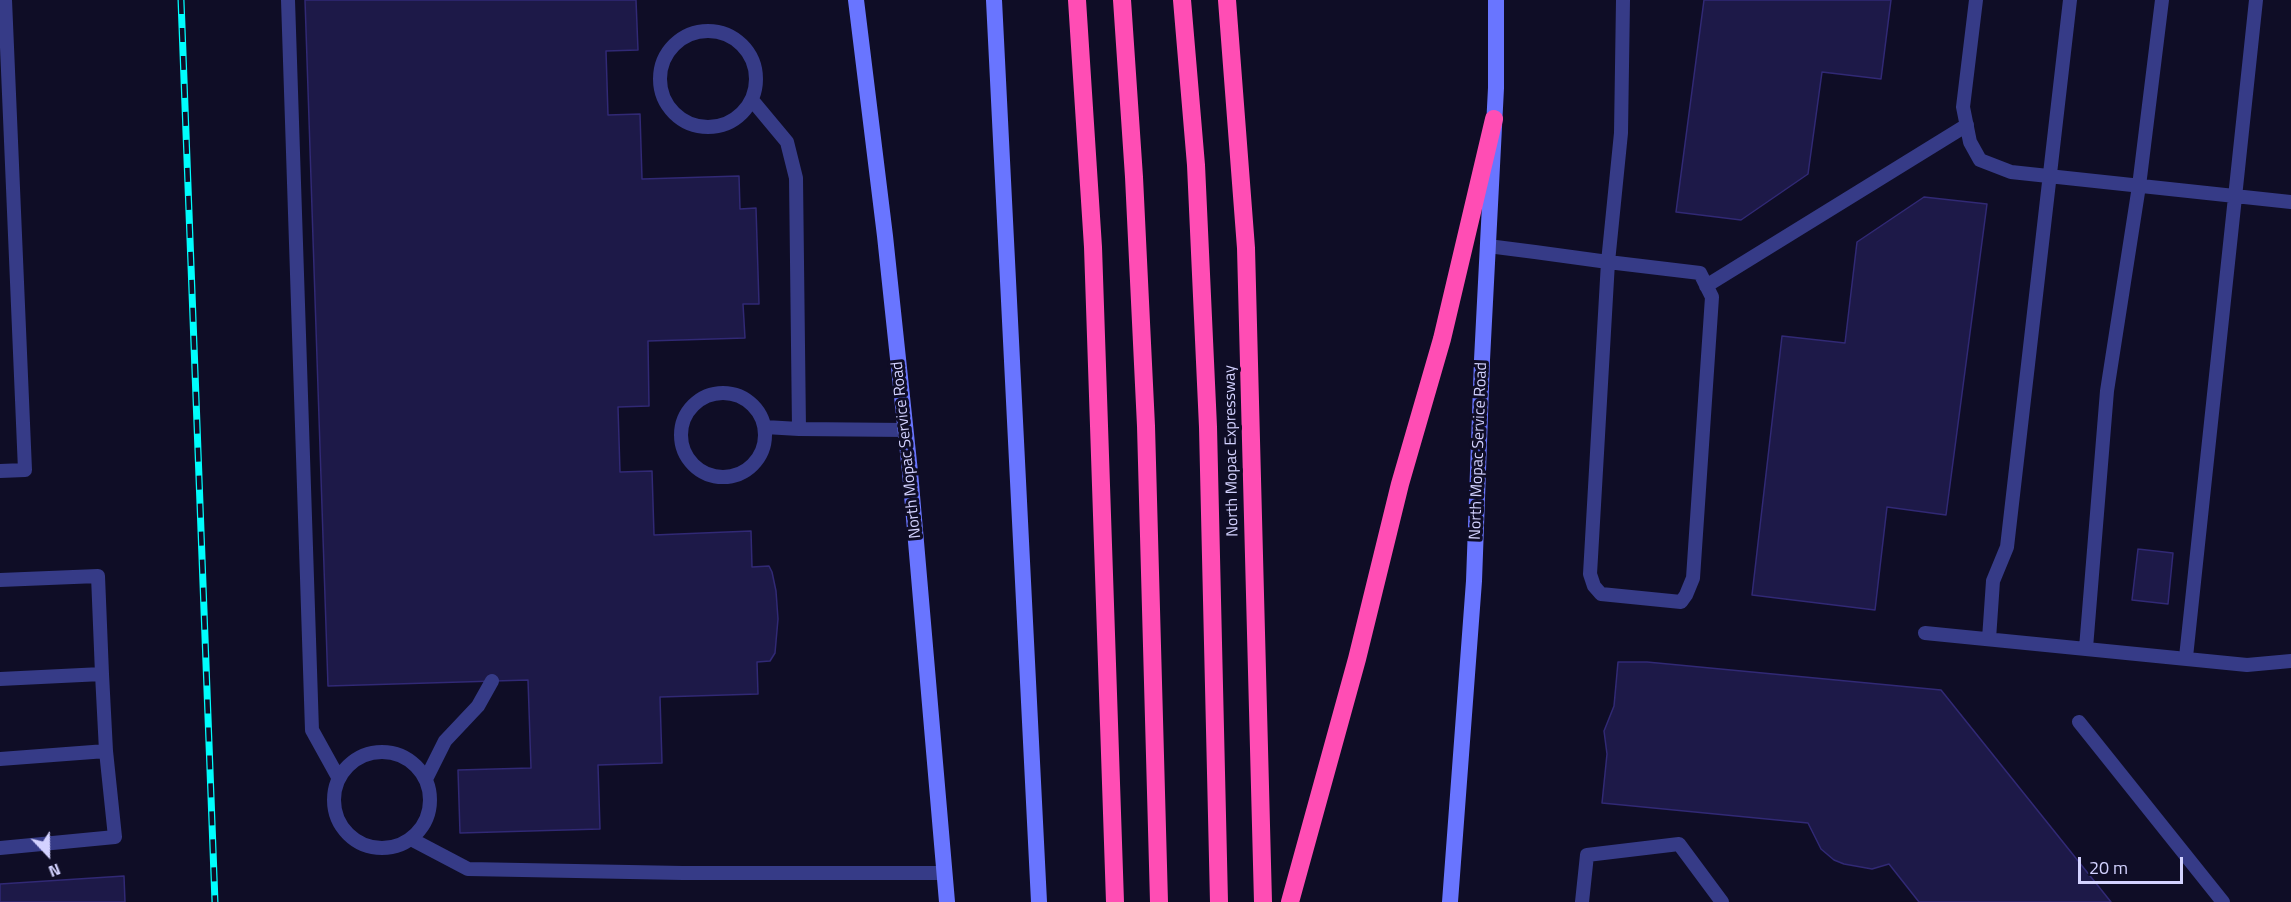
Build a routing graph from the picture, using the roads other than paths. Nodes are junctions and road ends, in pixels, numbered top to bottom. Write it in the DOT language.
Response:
graph roads {
  1 [pos="4,0"];
  2 [pos="288,0"];
  3 [pos="856,0"];
  4 [pos="994,0"];
  5 [pos="1077,0"];
  6 [pos="1122,0"];
  7 [pos="1182,0"];
  8 [pos="1227,0"];
  9 [pos="1496,0"];
  10 [pos="1623,0"];
  11 [pos="1977,0"];
  12 [pos="2070,0"];
  13 [pos="2162,0"];
  14 [pos="2256,0"];
  15 [pos="752,100"];
  16 [pos="1494,119"];
  17 [pos="1967,125"];
  18 [pos="2051,176"];
  19 [pos="2139,186"];
  20 [pos="2236,196"];
  21 [pos="2291,202"];
  22 [pos="1488,246"];
  23 [pos="1608,262"];
  24 [pos="1706,286"];
  25 [pos="765,427"];
  26 [pos="799,429"];
  27 [pos="906,430"];
  28 [pos="0,471"];
  29 [pos="0,580"];
  30 [pos="1925,633"];
  31 [pos="1989,639"];
  32 [pos="2086,648"];
  33 [pos="2186,657"];
  34 [pos="2291,661"];
  35 [pos="102,674"];
  36 [pos="0,679"];
  37 [pos="492,681"];
  38 [pos="2079,722"];
  39 [pos="106,751"];
  40 [pos="0,759"];
  41 [pos="338,777"];
  42 [pos="426,779"];
  43 [pos="411,839"];
  44 [pos="0,848"];
  45 [pos="944,873"];
  46 [pos="947,902"];
  47 [pos="1039,902"];
  48 [pos="1115,902"];
  49 [pos="1159,902"];
  50 [pos="1219,902"];
  51 [pos="1263,902"];
  52 [pos="1290,902"];
  53 [pos="1450,902"];
  54 [pos="1582,902"];
  55 [pos="1722,902"];
  56 [pos="2223,902"];
  1 -- 28 [label="lane"];
  2 -- 41 [label="lane"];
  3 -- 27 [label="main road, North Mopac Service Road"];
  4 -- 47 [label="main road"];
  5 -- 48 [label="highway"];
  6 -- 49 [label="highway"];
  7 -- 50 [label="highway"];
  8 -- 51 [label="highway, North Mopac Expressway"];
  9 -- 16 [label="main road, North Mopac Service Road"];
  10 -- 23 [label="lane"];
  11 -- 17 [label="lane"];
  12 -- 18 [label="lane"];
  13 -- 19 [label="lane"];
  14 -- 20 [label="lane"];
  15 -- 15 [label="lane"];
  15 -- 26 [label="lane"];
  16 -- 22 [label="main road, North Mopac Service Road"];
  16 -- 52 [label="highway"];
  17 -- 18 [label="lane"];
  17 -- 24 [label="lane"];
  18 -- 19 [label="lane"];
  18 -- 31 [label="lane"];
  19 -- 20 [label="lane"];
  19 -- 32 [label="lane"];
  20 -- 21 [label="lane"];
  20 -- 33 [label="lane"];
  22 -- 23 [label="lane"];
  22 -- 53 [label="main road, North Mopac Service Road"];
  23 -- 24 [label="lane"];
  23 -- 24 [label="lane"];
  25 -- 25 [label="lane"];
  25 -- 26 [label="lane"];
  26 -- 27 [label="lane"];
  27 -- 45 [label="main road, North Mopac Service Road"];
  29 -- 35 [label="lane"];
  30 -- 31 [label="lane"];
  31 -- 32 [label="lane"];
  32 -- 33 [label="lane"];
  33 -- 34 [label="lane"];
  35 -- 36 [label="lane"];
  35 -- 39 [label="lane"];
  37 -- 42 [label="lane"];
  38 -- 56 [label="lane"];
  39 -- 40 [label="lane"];
  39 -- 44 [label="lane"];
  41 -- 42 [label="lane"];
  41 -- 43 [label="lane"];
  42 -- 43 [label="lane"];
  43 -- 45 [label="lane"];
  45 -- 46 [label="main road, North Mopac Service Road"];
  54 -- 55 [label="lane"];
}
